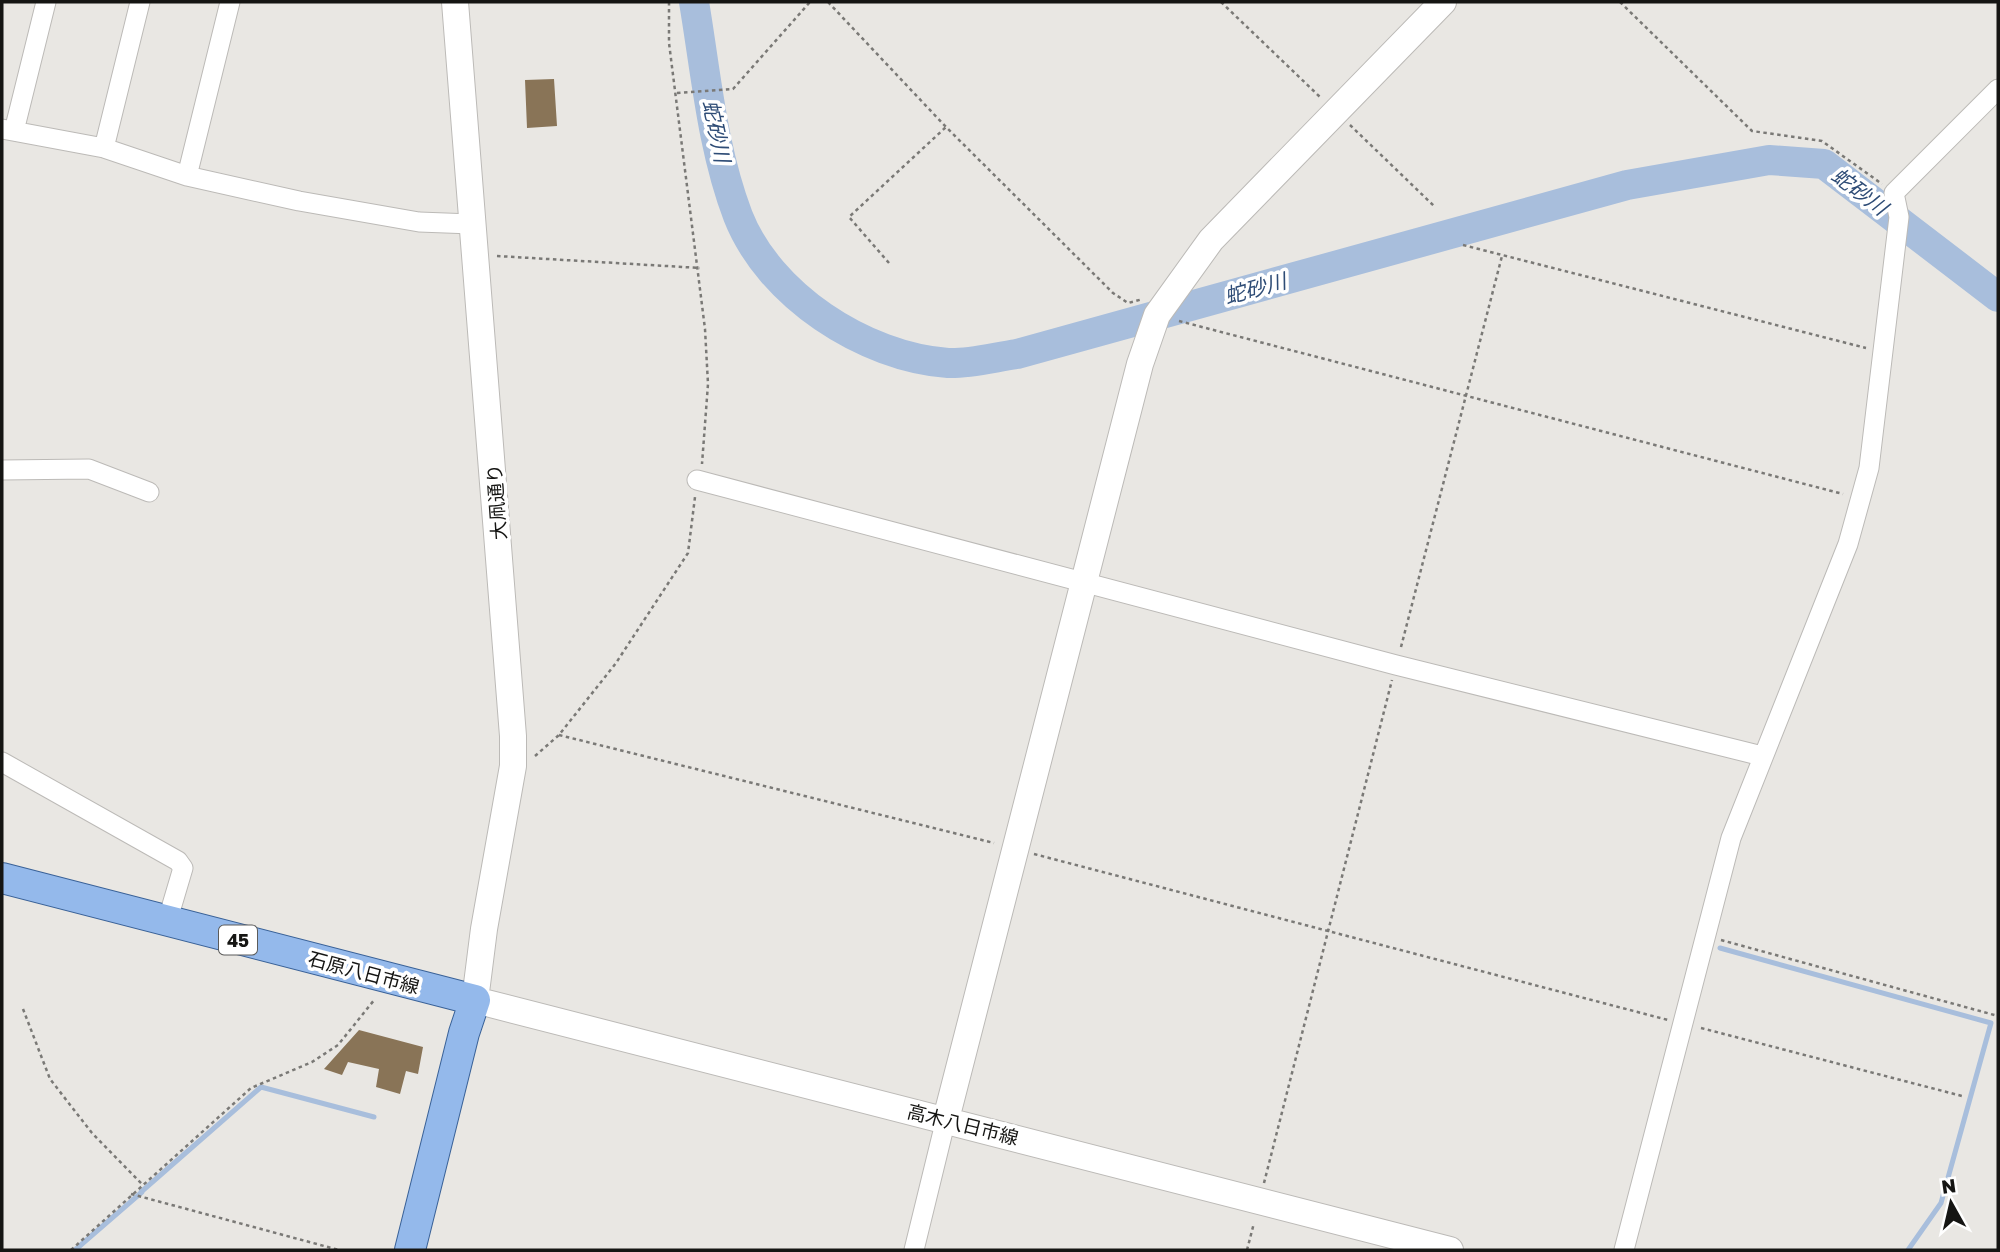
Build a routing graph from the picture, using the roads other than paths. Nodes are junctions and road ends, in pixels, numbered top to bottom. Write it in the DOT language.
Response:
graph roads {
  1 [pos="46,2"];
  2 [pos="141,2"];
  3 [pos="230,2"];
  4 [pos="455,2"];
  5 [pos="1443,2"];
  6 [pos="1998,89"];
  7 [pos="8,130"];
  8 [pos="104,148"];
  9 [pos="187,176"];
  10 [pos="472,224"];
  11 [pos="2,470"];
  12 [pos="697,480"];
  13 [pos="149,492"];
  14 [pos="1084,583"];
  15 [pos="1762,756"];
  16 [pos="2,762"];
  17 [pos="2,878"];
  18 [pos="167,922"];
  19 [pos="475,1000"];
  20 [pos="946,1119"];
  21 [pos="410,1250"];
  22 [pos="914,1250"];
  23 [pos="1450,1250"];
  24 [pos="1623,1250"];
  1 -- 7 [label="street"];
  2 -- 8 [label="street"];
  3 -- 9 [label="street"];
  4 -- 10 [label="street, 大凧通り"];
  5 -- 14 [label="street"];
  6 -- 15 [label="street"];
  7 -- 8 [label="street"];
  8 -- 9 [label="street"];
  9 -- 10 [label="street"];
  10 -- 19 [label="street, 大凧通り"];
  11 -- 13 [label="street"];
  12 -- 14 [label="street"];
  14 -- 15 [label="street"];
  14 -- 20 [label="street"];
  15 -- 24 [label="street"];
  16 -- 18 [label="street"];
  17 -- 18 [label="main road, 石原八日市線 / 45"];
  18 -- 19 [label="main road, 石原八日市線 / 45"];
  19 -- 20 [label="street, 高木八日市線"];
  19 -- 21 [label="main road"];
  20 -- 22 [label="street"];
  20 -- 23 [label="street, 高木八日市線"];
}
